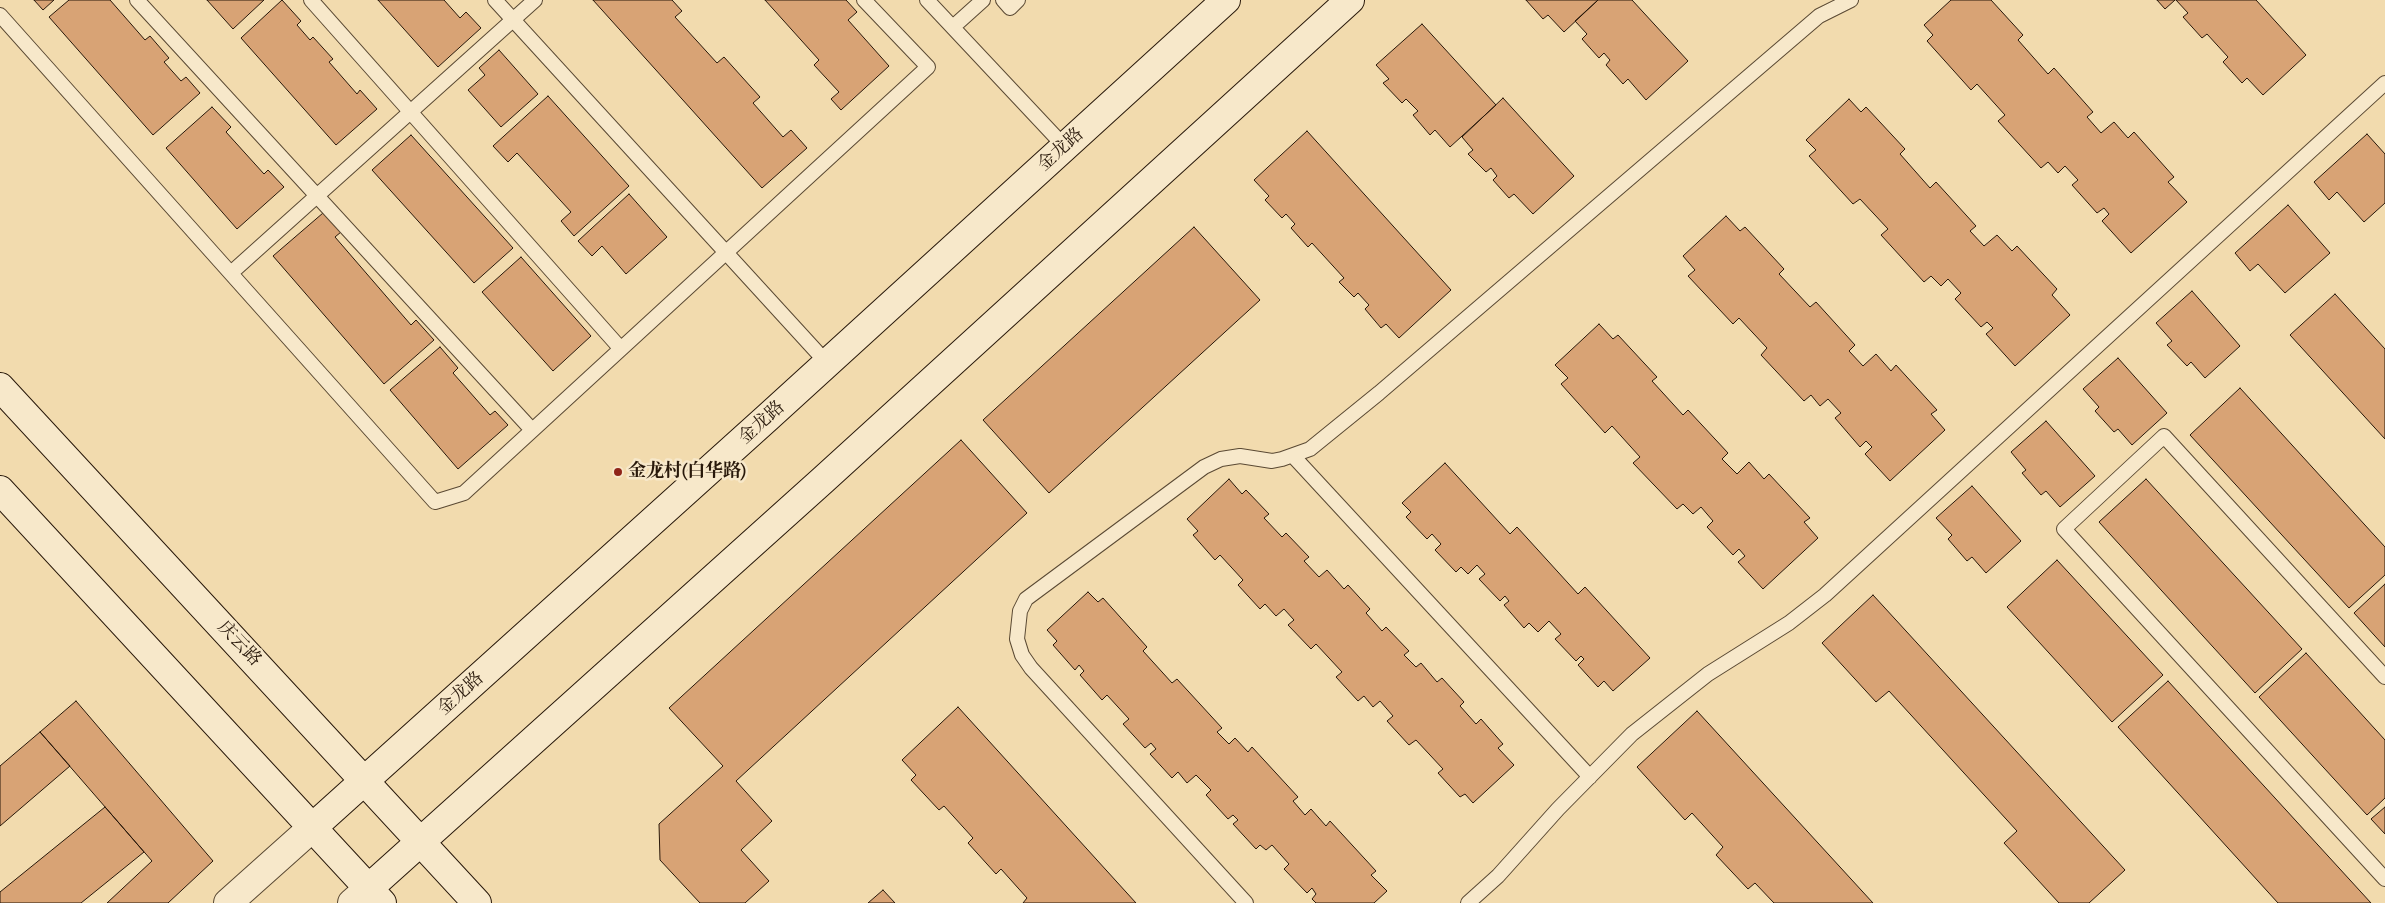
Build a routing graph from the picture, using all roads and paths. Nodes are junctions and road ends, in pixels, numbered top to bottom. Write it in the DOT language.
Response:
graph roads {
  1 [pos="138,0"];
  2 [pos="312,0"];
  3 [pos="495,0"];
  4 [pos="535,0"];
  5 [pos="864,0"];
  6 [pos="927,0"];
  7 [pos="983,0"];
  8 [pos="1004,0"];
  9 [pos="1018,0"];
  10 [pos="1226,0"];
  11 [pos="1350,0"];
  12 [pos="1851,0"];
  13 [pos="0,15"];
  14 [pos="513,20"];
  15 [pos="953,27"];
  16 [pos="2385,84"];
  17 [pos="411,112"];
  18 [pos="1065,147"];
  19 [pos="318,196"];
  20 [pos="726,252"];
  21 [pos="231,274"];
  22 [pos="621,349"];
  23 [pos="827,364"];
  24 [pos="0,387"];
  25 [pos="532,430"];
  26 [pos="1294,457"];
  27 [pos="0,490"];
  28 [pos="2385,677"];
  29 [pos="1590,777"];
  30 [pos="365,780"];
  31 [pos="313,827"];
  32 [pos="421,842"];
  33 [pos="2385,879"];
  34 [pos="368,898"];
  35 [pos="228,903"];
  36 [pos="477,903"];
  37 [pos="1246,903"];
  38 [pos="1468,903"];
  1 -- 19 [label="lane"];
  2 -- 17 [label="lane"];
  3 -- 14 [label="lane"];
  4 -- 14 [label="lane"];
  5 -- 20 [label="lane"];
  6 -- 15 [label="lane"];
  7 -- 15 [label="lane"];
  8 -- 9 [label="lane"];
  10 -- 18 [label="main road, 金龙路"];
  11 -- 32 [label="main road"];
  12 -- 26 [label="lane"];
  13 -- 21 [label="lane"];
  14 -- 17 [label="lane"];
  14 -- 20 [label="lane"];
  15 -- 18 [label="lane"];
  16 -- 29 [label="lane"];
  17 -- 19 [label="lane"];
  17 -- 22 [label="lane"];
  18 -- 23 [label="main road, 金龙路"];
  19 -- 21 [label="lane"];
  19 -- 25 [label="lane"];
  20 -- 22 [label="lane"];
  20 -- 23 [label="lane"];
  21 -- 25 [label="lane"];
  22 -- 25 [label="lane"];
  23 -- 30 [label="main road, 金龙路"];
  24 -- 30 [label="main road, 庆云路"];
  26 -- 29 [label="lane"];
  26 -- 37 [label="lane"];
  27 -- 31 [label="main road"];
  28 -- 33 [label="lane"];
  29 -- 38 [label="lane"];
  30 -- 31 [label="main road, 金龙路"];
  30 -- 32 [label="main road, 庆云路"];
  31 -- 34 [label="main road"];
  31 -- 35 [label="main road, 金龙路"];
  32 -- 34 [label="main road"];
  32 -- 36 [label="main road, 庆云路"];
}
